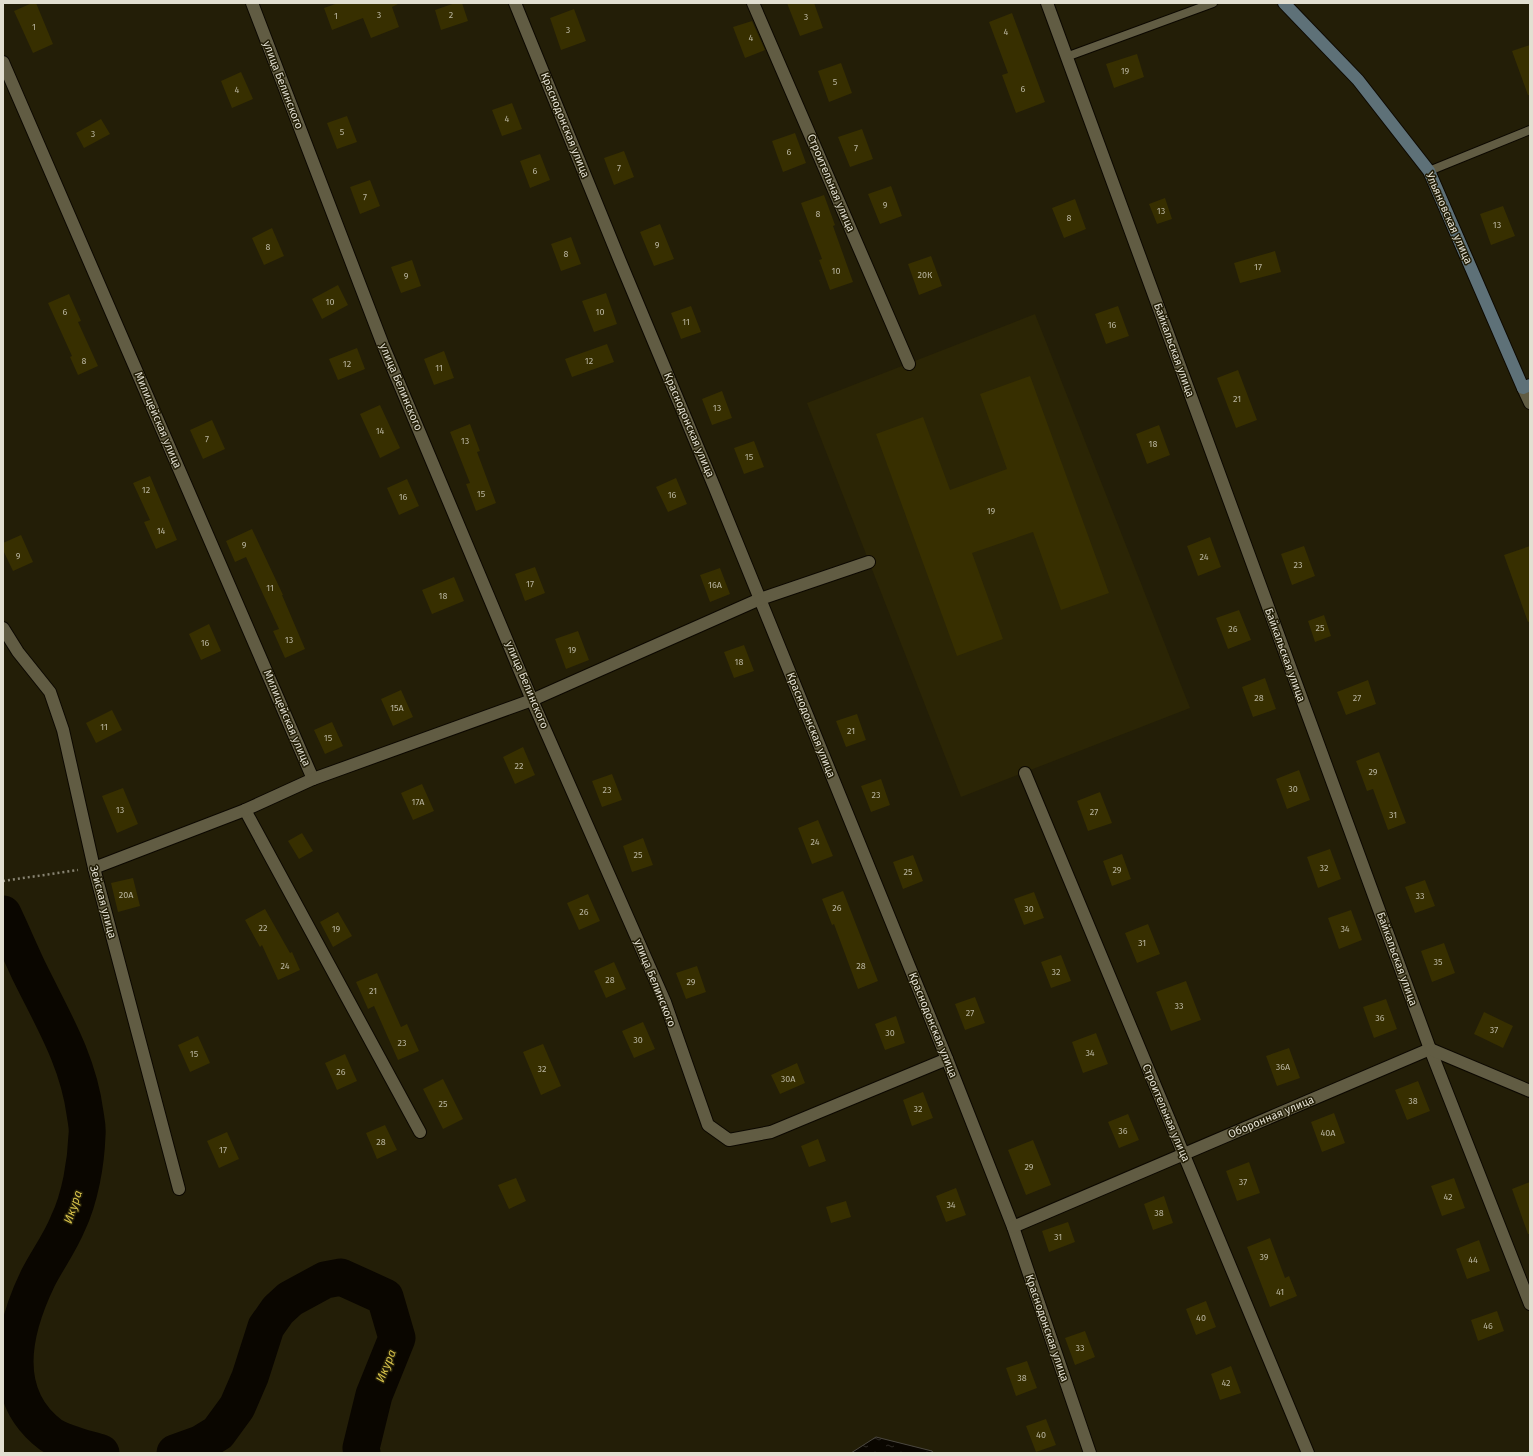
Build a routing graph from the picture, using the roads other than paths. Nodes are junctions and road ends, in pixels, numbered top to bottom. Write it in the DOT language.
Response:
graph roads {
  1 [pos="252,3"];
  2 [pos="515,3"];
  3 [pos="753,3"];
  4 [pos="1046,3"];
  5 [pos="1213,3"];
  6 [pos="1284,3"];
  7 [pos="1066,57"];
  8 [pos="3,62"];
  9 [pos="1530,130"];
  10 [pos="1429,171"];
  11 [pos="909,364"];
  12 [pos="1527,386"];
  13 [pos="1530,403"];
  14 [pos="869,562"];
  15 [pos="760,599"];
  16 [pos="3,628"];
  17 [pos="532,700"];
  18 [pos="1024,773"];
  19 [pos="313,779"];
  20 [pos="245,810"];
  21 [pos="94,868"];
  22 [pos="1430,1050"];
  23 [pos="947,1058"];
  24 [pos="1530,1091"];
  25 [pos="420,1132"];
  26 [pos="1183,1154"];
  27 [pos="179,1189"];
  28 [pos="1013,1227"];
  29 [pos="1530,1304"];
  30 [pos="1090,1453"];
  31 [pos="1308,1453"];
  1 -- 17 [label="street, улица Белинского"];
  2 -- 15 [label="street, Краснодонская улица"];
  3 -- 11 [label="street, Строительная улица"];
  4 -- 7 [label="street, Байкальская улица"];
  5 -- 7 [label="lane"];
  6 -- 10 [label="street, Ульяновская улица"];
  7 -- 22 [label="street, Байкальская улица"];
  8 -- 19 [label="street, Милицейская улица"];
  9 -- 10 [label="lane"];
  10 -- 12 [label="street, Ульяновская улица"];
  12 -- 13 [label="street, Ульяновская улица"];
  14 -- 15 [label="street"];
  15 -- 17 [label="street"];
  15 -- 23 [label="street, Краснодонская улица"];
  16 -- 21 [label="street, Зейская улица"];
  17 -- 19 [label="street"];
  17 -- 23 [label="street, улица Белинского"];
  18 -- 26 [label="street, Строительная улица"];
  19 -- 20 [label="street"];
  20 -- 21 [label="street"];
  20 -- 25 [label="street"];
  21 -- 27 [label="street, Зейская улица"];
  22 -- 24 [label="street"];
  22 -- 26 [label="street, Оборонная улица"];
  22 -- 29 [label="street, Байкальская улица"];
  23 -- 28 [label="street, Краснодонская улица"];
  26 -- 28 [label="street, Оборонная улица"];
  26 -- 31 [label="street, Строительная улица"];
  28 -- 30 [label="street, Краснодонская улица"];
}
